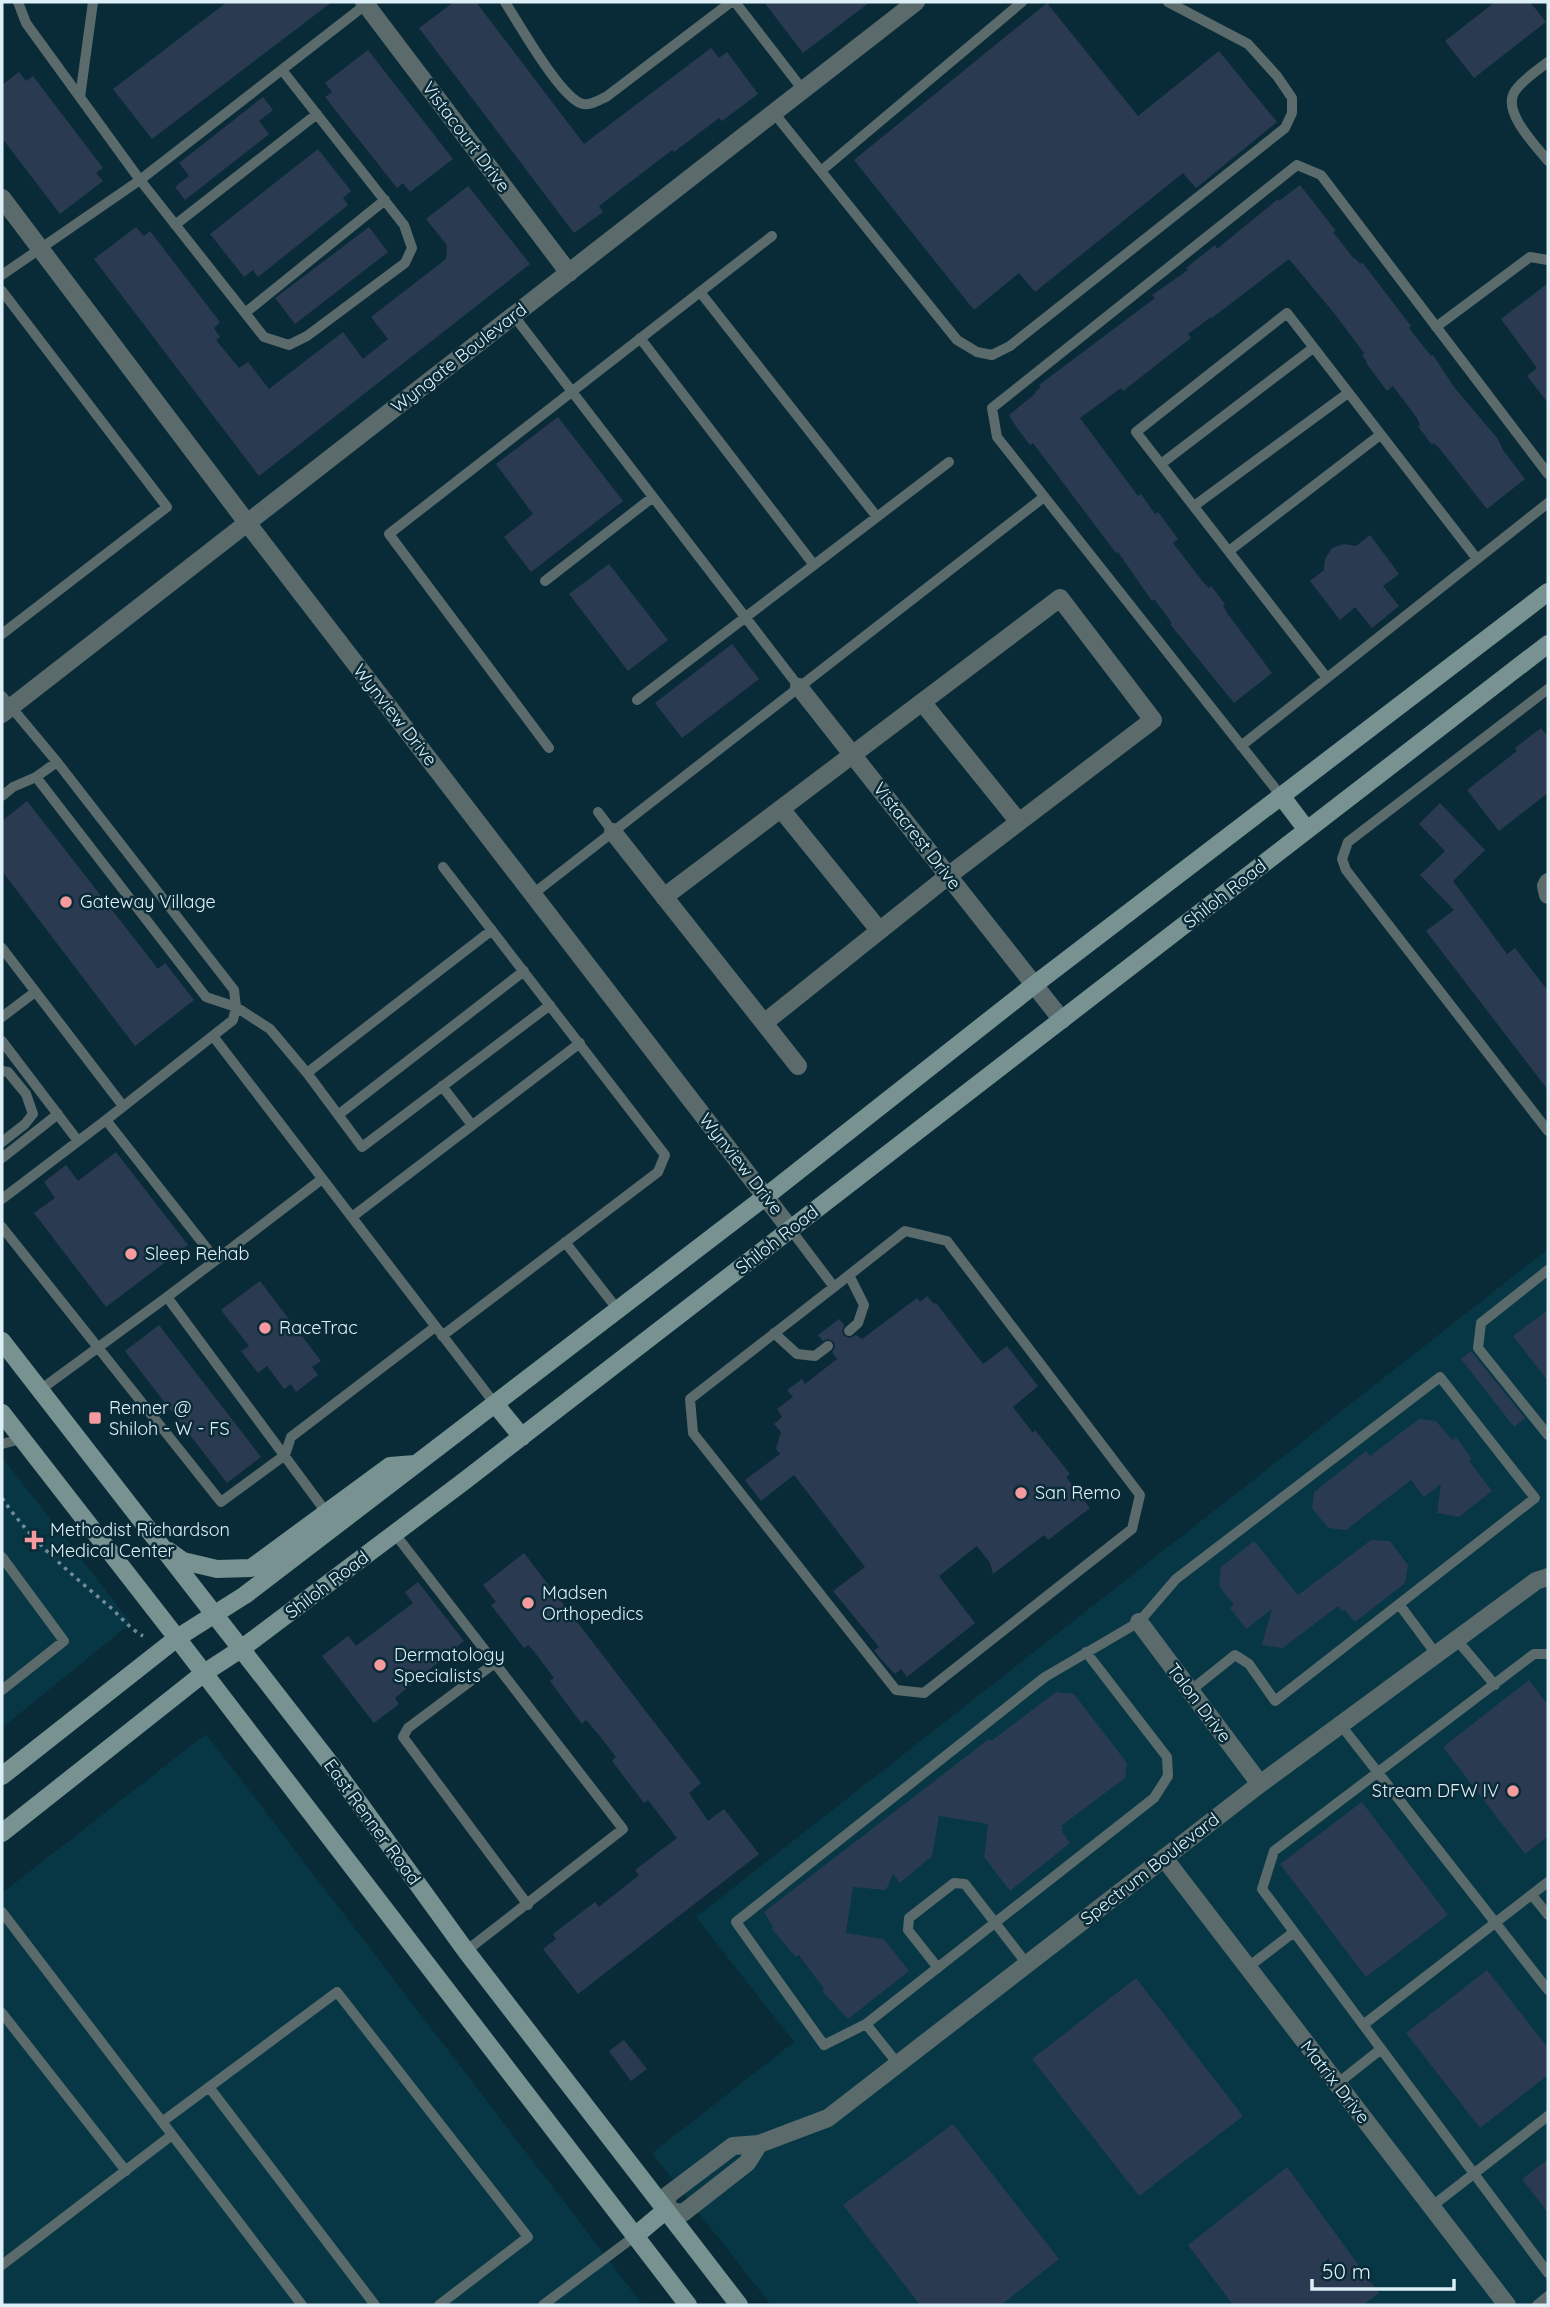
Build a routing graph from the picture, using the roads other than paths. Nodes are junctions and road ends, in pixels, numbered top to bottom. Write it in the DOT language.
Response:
graph roads {
  1 [pos="18,2"];
  2 [pos="93,2"];
  3 [pos="505,2"];
  4 [pos="733,2"];
  5 [pos="916,2"];
  6 [pos="1021,2"];
  7 [pos="1168,2"];
  8 [pos="366,3"];
  9 [pos="1548,62"];
  10 [pos="282,70"];
  11 [pos="803,90"];
  12 [pos="80,97"];
  13 [pos="774,113"];
  14 [pos="317,114"];
  15 [pos="1548,161"];
  16 [pos="821,171"];
  17 [pos="140,180"];
  18 [pos="2,198"];
  19 [pos="385,200"];
  20 [pos="175,225"];
  21 [pos="772,236"];
  22 [pos="41,250"];
  23 [pos="1548,260"];
  24 [pos="569,273"];
  25 [pos="2,275"];
  26 [pos="2,291"];
  27 [pos="700,292"];
  28 [pos="245,313"];
  29 [pos="514,316"];
  30 [pos="1436,327"];
  31 [pos="640,338"];
  32 [pos="1313,348"];
  33 [pos="572,391"];
  34 [pos="1348,393"];
  35 [pos="1381,435"];
  36 [pos="949,462"];
  37 [pos="1161,464"];
  38 [pos="1548,474"];
  39 [pos="653,497"];
  40 [pos="1044,497"];
  41 [pos="1548,503"];
  42 [pos="1194,506"];
  43 [pos="877,517"];
  44 [pos="248,524"];
  45 [pos="1229,551"];
  46 [pos="1477,559"];
  47 [pos="814,565"];
  48 [pos="545,581"];
  49 [pos="1548,592"];
  50 [pos="746,618"];
  51 [pos="2,634"];
  52 [pos="1548,644"];
  53 [pos="1327,678"];
  54 [pos="799,687"];
  55 [pos="1548,689"];
  56 [pos="637,700"];
  57 [pos="922,702"];
  58 [pos="5,706"];
  59 [pos="1241,746"];
  60 [pos="549,748"];
  61 [pos="852,754"];
  62 [pos="57,762"];
  63 [pos="36,777"];
  64 [pos="2,796"];
  65 [pos="1282,797"];
  66 [pos="781,809"];
  67 [pos="598,812"];
  68 [pos="1019,822"];
  69 [pos="1307,830"];
  70 [pos="613,832"];
  71 [pos="443,867"];
  72 [pos="948,876"];
  73 [pos="533,894"];
  74 [pos="664,897"];
  75 [pos="492,930"];
  76 [pos="879,930"];
  77 [pos="2,948"];
  78 [pos="524,971"];
  79 [pos="1034,985"];
  80 [pos="35,992"];
  81 [pos="550,1005"];
  82 [pos="236,1007"];
  83 [pos="2,1017"];
  84 [pos="1062,1020"];
  85 [pos="764,1023"];
  86 [pos="212,1036"];
  87 [pos="580,1043"];
  88 [pos="4,1048"];
  89 [pos="798,1066"];
  90 [pos="2,1071"];
  91 [pos="307,1073"];
  92 [pos="442,1086"];
  93 [pos="123,1106"];
  94 [pos="58,1114"];
  95 [pos="338,1115"];
  96 [pos="106,1120"];
  97 [pos="472,1125"];
  98 [pos="1548,1132"];
  99 [pos="78,1141"];
  100 [pos="2,1142"];
  101 [pos="2,1158"];
  102 [pos="322,1179"];
  103 [pos="765,1197"];
  104 [pos="2,1199"];
  105 [pos="352,1217"];
  106 [pos="2,1227"];
  107 [pos="791,1230"];
  108 [pos="565,1242"];
  109 [pos="216,1260"];
  110 [pos="1548,1270"];
  111 [pos="849,1275"];
  112 [pos="834,1287"];
  113 [pos="167,1297"];
  114 [pos="618,1310"];
  115 [pos="435,1327"];
  116 [pos="849,1331"];
  117 [pos="774,1333"];
  118 [pos="442,1336"];
  119 [pos="828,1346"];
  120 [pos="5,1348"];
  121 [pos="98,1350"];
  122 [pos="40,1390"];
  123 [pos="495,1404"];
  124 [pos="2,1413"];
  125 [pos="1548,1435"];
  126 [pos="522,1437"];
  127 [pos="21,1438"];
  128 [pos="2,1444"];
  129 [pos="285,1455"];
  130 [pos="331,1519"];
  131 [pos="395,1534"];
  132 [pos="157,1541"];
  133 [pos="2,1557"];
  134 [pos="1542,1579"];
  135 [pos="1399,1604"];
  136 [pos="214,1614"];
  137 [pos="1139,1622"];
  138 [pos="177,1638"];
  139 [pos="1456,1639"];
  140 [pos="241,1650"];
  141 [pos="1086,1652"];
  142 [pos="1436,1654"];
  143 [pos="1548,1654"];
  144 [pos="496,1662"];
  145 [pos="204,1673"];
  146 [pos="1494,1685"];
  147 [pos="2,1690"];
  148 [pos="1191,1691"];
  149 [pos="1340,1724"];
  150 [pos="1378,1772"];
  151 [pos="2,1776"];
  152 [pos="1260,1784"];
  153 [pos="2,1833"];
  154 [pos="1164,1858"];
  155 [pos="1548,1882"];
  156 [pos="1532,1895"];
  157 [pos="528,1905"];
  158 [pos="2,1912"];
  159 [pos="1548,1915"];
  160 [pos="996,1923"];
  161 [pos="1496,1923"];
  162 [pos="1293,1932"];
  163 [pos="466,1951"];
  164 [pos="1027,1964"];
  165 [pos="938,1968"];
  166 [pos="1247,1968"];
  167 [pos="1548,1990"];
  168 [pos="2,2013"];
  169 [pos="866,2024"];
  170 [pos="1363,2025"];
  171 [pos="1381,2049"];
  172 [pos="898,2064"];
  173 [pos="1337,2084"];
  174 [pos="209,2087"];
  175 [pos="1548,2116"];
  176 [pos="162,2122"];
  177 [pos="172,2135"];
  178 [pos="126,2171"];
  179 [pos="1474,2174"];
  180 [pos="1431,2207"];
  181 [pos="666,2210"];
  182 [pos="635,2236"];
  183 [pos="2,2264"];
  184 [pos="1548,2273"];
  185 [pos="1548,2296"];
  186 [pos="302,2305"];
  187 [pos="375,2305"];
  188 [pos="439,2305"];
  189 [pos="543,2305"];
  190 [pos="688,2305"];
  191 [pos="739,2305"];
  192 [pos="1507,2305"];
  193 [pos="1537,2305"];
  1 -- 12 [label="lane"];
  2 -- 12 [label="lane"];
  3 -- 4 [label="lane"];
  4 -- 11 [label="lane"];
  5 -- 11 [label="street, Wyngate Boulevard"];
  6 -- 16 [label="lane"];
  7 -- 16 [label="lane"];
  8 -- 10 [label="lane"];
  8 -- 24 [label="street, Vistacourt Drive"];
  9 -- 15 [label="lane"];
  10 -- 14 [label="lane"];
  10 -- 17 [label="lane"];
  11 -- 13 [label="street, Wyngate Boulevard"];
  12 -- 17 [label="lane"];
  13 -- 16 [label="lane"];
  13 -- 24 [label="street, Wyngate Boulevard"];
  14 -- 19 [label="lane"];
  14 -- 20 [label="lane"];
  17 -- 20 [label="lane"];
  17 -- 22 [label="lane"];
  18 -- 22 [label="street, Wynview Drive"];
  19 -- 28 [label="lane"];
  19 -- 28 [label="lane"];
  20 -- 28 [label="lane"];
  21 -- 27 [label="lane"];
  22 -- 25 [label="lane"];
  22 -- 44 [label="street, Wynview Drive"];
  23 -- 30 [label="lane"];
  24 -- 29 [label="street, Wyngate Boulevard"];
  26 -- 51 [label="lane"];
  27 -- 31 [label="lane"];
  27 -- 43 [label="lane"];
  29 -- 33 [label="lane"];
  29 -- 44 [label="street, Wyngate Boulevard"];
  30 -- 38 [label="lane"];
  30 -- 40 [label="lane"];
  31 -- 33 [label="lane"];
  31 -- 47 [label="lane"];
  32 -- 34 [label="lane"];
  32 -- 37 [label="lane"];
  32 -- 37 [label="lane"];
  33 -- 39 [label="lane"];
  33 -- 60 [label="lane"];
  34 -- 35 [label="lane"];
  34 -- 42 [label="lane"];
  35 -- 45 [label="lane"];
  35 -- 46 [label="lane"];
  36 -- 43 [label="lane"];
  37 -- 42 [label="lane"];
  39 -- 48 [label="lane"];
  39 -- 50 [label="lane"];
  40 -- 54 [label="lane"];
  40 -- 59 [label="lane"];
  41 -- 46 [label="lane"];
  42 -- 45 [label="lane"];
  43 -- 47 [label="lane"];
  44 -- 58 [label="street, Wyngate Boulevard"];
  44 -- 73 [label="street, Wynview Drive"];
  45 -- 53 [label="lane"];
  46 -- 53 [label="lane"];
  47 -- 50 [label="lane"];
  49 -- 65 [label="main road"];
  50 -- 54 [label="lane"];
  50 -- 56 [label="lane"];
  52 -- 69 [label="main road, Shiloh Road"];
  53 -- 59 [label="lane"];
  54 -- 61 [label="street, Vistacrest Drive"];
  54 -- 70 [label="lane"];
  55 -- 98 [label="lane"];
  57 -- 61 [label="street"];
  57 -- 68 [label="street"];
  57 -- 68 [label="street"];
  58 -- 62 [label="lane"];
  59 -- 65 [label="lane"];
  61 -- 66 [label="street"];
  61 -- 72 [label="street, Vistacrest Drive"];
  62 -- 63 [label="lane"];
  62 -- 82 [label="lane"];
  63 -- 64 [label="lane"];
  63 -- 82 [label="lane"];
  65 -- 69 [label="main road"];
  65 -- 79 [label="main road"];
  66 -- 74 [label="street"];
  66 -- 76 [label="street"];
  67 -- 70 [label="lane"];
  68 -- 72 [label="street"];
  69 -- 84 [label="main road, Shiloh Road"];
  70 -- 73 [label="lane"];
  70 -- 74 [label="street"];
  71 -- 75 [label="lane"];
  72 -- 76 [label="street"];
  72 -- 79 [label="street, Vistacrest Drive"];
  73 -- 103 [label="street, Wynview Drive"];
  74 -- 85 [label="street"];
  75 -- 78 [label="lane"];
  75 -- 91 [label="lane"];
  76 -- 85 [label="street"];
  77 -- 80 [label="lane"];
  78 -- 81 [label="lane"];
  78 -- 95 [label="lane"];
  79 -- 84 [label="street, Vistacrest Drive"];
  79 -- 103 [label="main road"];
  80 -- 83 [label="lane"];
  80 -- 93 [label="lane"];
  81 -- 87 [label="lane"];
  81 -- 92 [label="lane"];
  82 -- 86 [label="lane"];
  82 -- 91 [label="lane"];
  84 -- 107 [label="main road, Shiloh Road"];
  85 -- 89 [label="street"];
  86 -- 93 [label="lane"];
  86 -- 102 [label="lane"];
  87 -- 97 [label="lane"];
  87 -- 108 [label="lane"];
  88 -- 94 [label="lane"];
  90 -- 100 [label="lane"];
  91 -- 95 [label="lane"];
  92 -- 95 [label="lane"];
  92 -- 97 [label="lane"];
  93 -- 96 [label="lane"];
  94 -- 99 [label="lane"];
  94 -- 101 [label="lane"];
  96 -- 99 [label="lane"];
  96 -- 109 [label="lane"];
  97 -- 105 [label="lane"];
  99 -- 104 [label="lane"];
  102 -- 105 [label="lane"];
  102 -- 109 [label="lane"];
  103 -- 107 [label="street, Wynview Drive"];
  103 -- 114 [label="main road"];
  105 -- 115 [label="lane"];
  106 -- 121 [label="lane"];
  107 -- 112 [label="lane"];
  107 -- 126 [label="main road, Shiloh Road"];
  108 -- 114 [label="lane"];
  108 -- 118 [label="lane"];
  109 -- 113 [label="lane"];
  110 -- 125 [label="lane"];
  111 -- 112 [label="lane"];
  111 -- 116 [label="lane"];
  111 -- 117 [label="lane"];
  112 -- 117 [label="lane"];
  113 -- 121 [label="lane"];
  113 -- 129 [label="lane"];
  114 -- 123 [label="main road"];
  115 -- 118 [label="lane"];
  115 -- 129 [label="lane"];
  117 -- 119 [label="lane"];
  118 -- 123 [label="lane"];
  120 -- 122 [label="main road, East Renner Road"];
  121 -- 122 [label="lane"];
  121 -- 129 [label="lane"];
  122 -- 132 [label="main road, East Renner Road"];
  123 -- 126 [label="main road"];
  123 -- 130 [label="main road"];
  124 -- 127 [label="main road"];
  126 -- 131 [label="main road, Shiloh Road"];
  127 -- 128 [label="lane"];
  127 -- 138 [label="main road"];
  129 -- 130 [label="lane"];
  130 -- 132 [label="main road"];
  130 -- 136 [label="main road"];
  131 -- 140 [label="main road, Shiloh Road"];
  131 -- 144 [label="lane"];
  132 -- 136 [label="main road, East Renner Road"];
  133 -- 147 [label="lane"];
  134 -- 139 [label="street, Spectrum Boulevard"];
  135 -- 137 [label="lane"];
  135 -- 142 [label="lane"];
  135 -- 148 [label="lane"];
  136 -- 138 [label="main road"];
  136 -- 140 [label="main road, East Renner Road"];
  137 -- 141 [label="lane"];
  137 -- 148 [label="street, Talon Drive"];
  138 -- 145 [label="main road"];
  138 -- 151 [label="main road"];
  139 -- 142 [label="street, Spectrum Boulevard"];
  139 -- 146 [label="lane"];
  140 -- 145 [label="main road, Shiloh Road"];
  140 -- 163 [label="main road, East Renner Road"];
  141 -- 160 [label="lane"];
  141 -- 169 [label="lane"];
  142 -- 149 [label="street, Spectrum Boulevard"];
  143 -- 146 [label="lane"];
  144 -- 157 [label="lane"];
  144 -- 157 [label="lane"];
  145 -- 153 [label="main road, Shiloh Road"];
  145 -- 182 [label="main road"];
  146 -- 150 [label="lane"];
  148 -- 152 [label="street, Talon Drive"];
  149 -- 150 [label="lane"];
  149 -- 152 [label="street, Spectrum Boulevard"];
  150 -- 161 [label="lane"];
  150 -- 162 [label="lane"];
  152 -- 154 [label="street, Spectrum Boulevard"];
  154 -- 164 [label="street, Spectrum Boulevard"];
  154 -- 166 [label="street, Matrix Drive"];
  155 -- 156 [label="lane"];
  156 -- 159 [label="lane"];
  156 -- 161 [label="lane"];
  157 -- 163 [label="lane"];
  158 -- 176 [label="lane"];
  160 -- 164 [label="lane"];
  160 -- 165 [label="lane"];
  160 -- 165 [label="lane"];
  161 -- 167 [label="lane"];
  161 -- 170 [label="lane"];
  162 -- 166 [label="lane"];
  162 -- 170 [label="lane"];
  163 -- 181 [label="main road, East Renner Road"];
  164 -- 172 [label="street, Spectrum Boulevard"];
  165 -- 169 [label="lane"];
  166 -- 173 [label="street, Matrix Drive"];
  168 -- 178 [label="lane"];
  169 -- 172 [label="lane"];
  170 -- 171 [label="lane"];
  171 -- 173 [label="lane"];
  171 -- 179 [label="lane"];
  172 -- 181 [label="street, Spectrum Boulevard"];
  173 -- 180 [label="street, Matrix Drive"];
  174 -- 176 [label="lane"];
  174 -- 187 [label="lane"];
  174 -- 188 [label="lane"];
  175 -- 179 [label="lane"];
  176 -- 177 [label="lane"];
  177 -- 178 [label="lane"];
  177 -- 186 [label="lane"];
  178 -- 183 [label="lane"];
  179 -- 180 [label="lane"];
  179 -- 184 [label="lane"];
  180 -- 192 [label="street, Matrix Drive"];
  181 -- 182 [label="main road"];
  181 -- 191 [label="main road, East Renner Road"];
  182 -- 189 [label="lane"];
  182 -- 190 [label="main road"];
  185 -- 193 [label="lane"];
}
